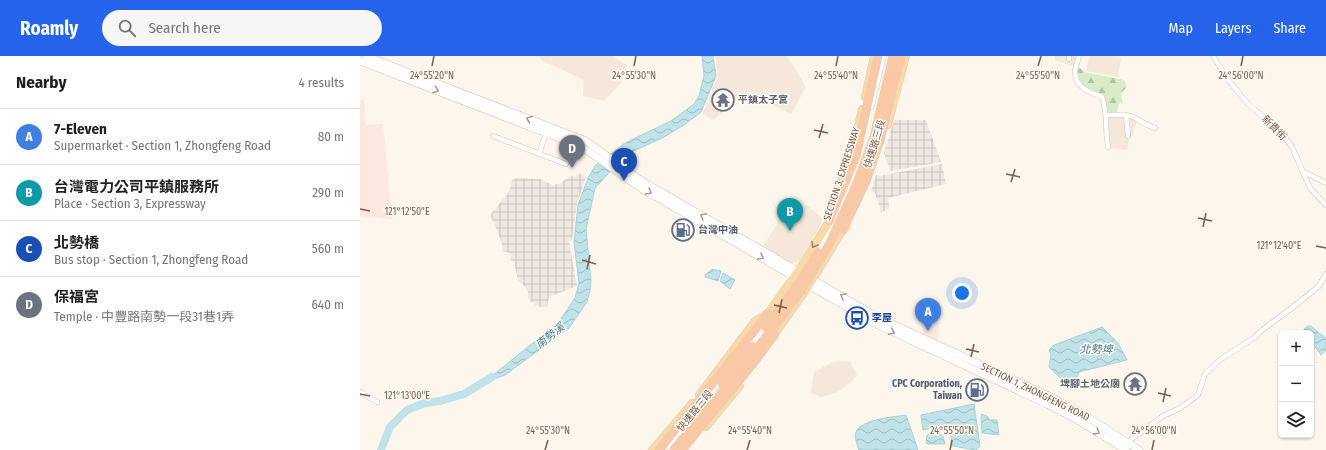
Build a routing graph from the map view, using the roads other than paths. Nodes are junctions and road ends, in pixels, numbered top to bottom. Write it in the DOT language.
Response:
graph roads {
  1 [pos="874,56"];
  2 [pos="878,56"];
  3 [pos="883,56"];
  4 [pos="887,56"];
  5 [pos="893,56"];
  6 [pos="897,56"];
  7 [pos="901,56"];
  8 [pos="906,56"];
  9 [pos="1079,56"];
  10 [pos="1213,56"];
  11 [pos="362,61"];
  12 [pos="870,72"];
  13 [pos="879,72"];
  14 [pos="897,76"];
  15 [pos="1106,115"];
  16 [pos="1126,115"];
  17 [pos="1155,128"];
  18 [pos="547,130"];
  19 [pos="493,136"];
  20 [pos="1128,136"];
  21 [pos="1108,147"];
  22 [pos="539,154"];
  23 [pos="566,164"];
  24 [pos="1304,172"];
  25 [pos="1326,183"];
  26 [pos="1326,205"];
  27 [pos="829,220"];
  28 [pos="843,230"];
  29 [pos="796,273"];
  30 [pos="1326,274"];
  31 [pos="813,279"];
  32 [pos="809,286"];
  33 [pos="768,313"];
  34 [pos="775,334"];
  35 [pos="953,356"];
  36 [pos="360,392"];
  37 [pos="695,399"];
  38 [pos="377,402"];
  39 [pos="702,405"];
  40 [pos="712,415"];
  41 [pos="1124,448"];
  42 [pos="652,450"];
  43 [pos="659,450"];
  44 [pos="664,450"];
  45 [pos="669,450"];
  46 [pos="674,450"];
  47 [pos="678,450"];
  48 [pos="682,450"];
  49 [pos="686,450"];
  50 [pos="1139,450"];
  1 -- 12 [label="main road, SECTION 3, EXPRESSWAY"];
  2 -- 27 [label="highway, bridge"];
  3 -- 13 [label="street, 快速路三段"];
  4 -- 45 [label="highway, bridge"];
  5 -- 46 [label="highway, bridge"];
  6 -- 14 [label="street"];
  7 -- 28 [label="highway, bridge"];
  8 -- 14 [label="main road, SECTION 3, EXPRESSWAY"];
  9 -- 15 [label="street"];
  10 -- 24 [label="street, 新貴街"];
  11 -- 18 [label="main road"];
  12 -- 13 [label="street"];
  12 -- 27 [label="main road, SECTION 3, EXPRESSWAY"];
  13 -- 14 [label="street"];
  13 -- 27 [label="street, 快速路三段"];
  14 -- 28 [label="main road, SECTION 3, EXPRESSWAY"];
  15 -- 16 [label="street"];
  15 -- 21 [label="street"];
  16 -- 17 [label="street"];
  16 -- 20 [label="street"];
  18 -- 22 [label="street"];
  18 -- 29 [label="main road"];
  19 -- 22 [label="street"];
  22 -- 23 [label="street"];
  24 -- 25 [label="street"];
  24 -- 26 [label="street, 新貴街"];
  27 -- 29 [label="main road, SECTION 3, EXPRESSWAY, one-way"];
  28 -- 31 [label="main road, SECTION 3, EXPRESSWAY"];
  29 -- 31 [label="main road, SECTION 1, ZHONGFENG ROAD"];
  29 -- 32 [label="main road, SECTION 1, ZHONGFENG ROAD"];
  29 -- 33 [label="main road, SECTION 3, EXPRESSWAY"];
  30 -- 41 [label="street"];
  31 -- 32 [label="main road, SECTION 3, EXPRESSWAY"];
  35 -- 31 [label="main road, SECTION 1, ZHONGFENG ROAD, one-way"];
  32 -- 34 [label="main road, SECTION 3, EXPRESSWAY"];
  32 -- 35 [label="main road, SECTION 1, ZHONGFENG ROAD, one-way"];
  33 -- 37 [label="main road, SECTION 3, EXPRESSWAY"];
  33 -- 39 [label="street, 快速路三段"];
  33 -- 43 [label="highway, bridge"];
  34 -- 40 [label="main road, SECTION 3, EXPRESSWAY"];
  34 -- 48 [label="highway, bridge"];
  35 -- 41 [label="main road, SECTION 1, ZHONGFENG ROAD"];
  36 -- 38 [label="street"];
  37 -- 39 [label="street"];
  37 -- 42 [label="main road, SECTION 3, EXPRESSWAY"];
  39 -- 40 [label="street"];
  39 -- 44 [label="street, 快速路三段"];
  40 -- 47 [label="street, 快速路三段"];
  40 -- 49 [label="main road, SECTION 3, EXPRESSWAY"];
  41 -- 50 [label="main road, SECTION 1, ZHONGFENG ROAD"];
}
